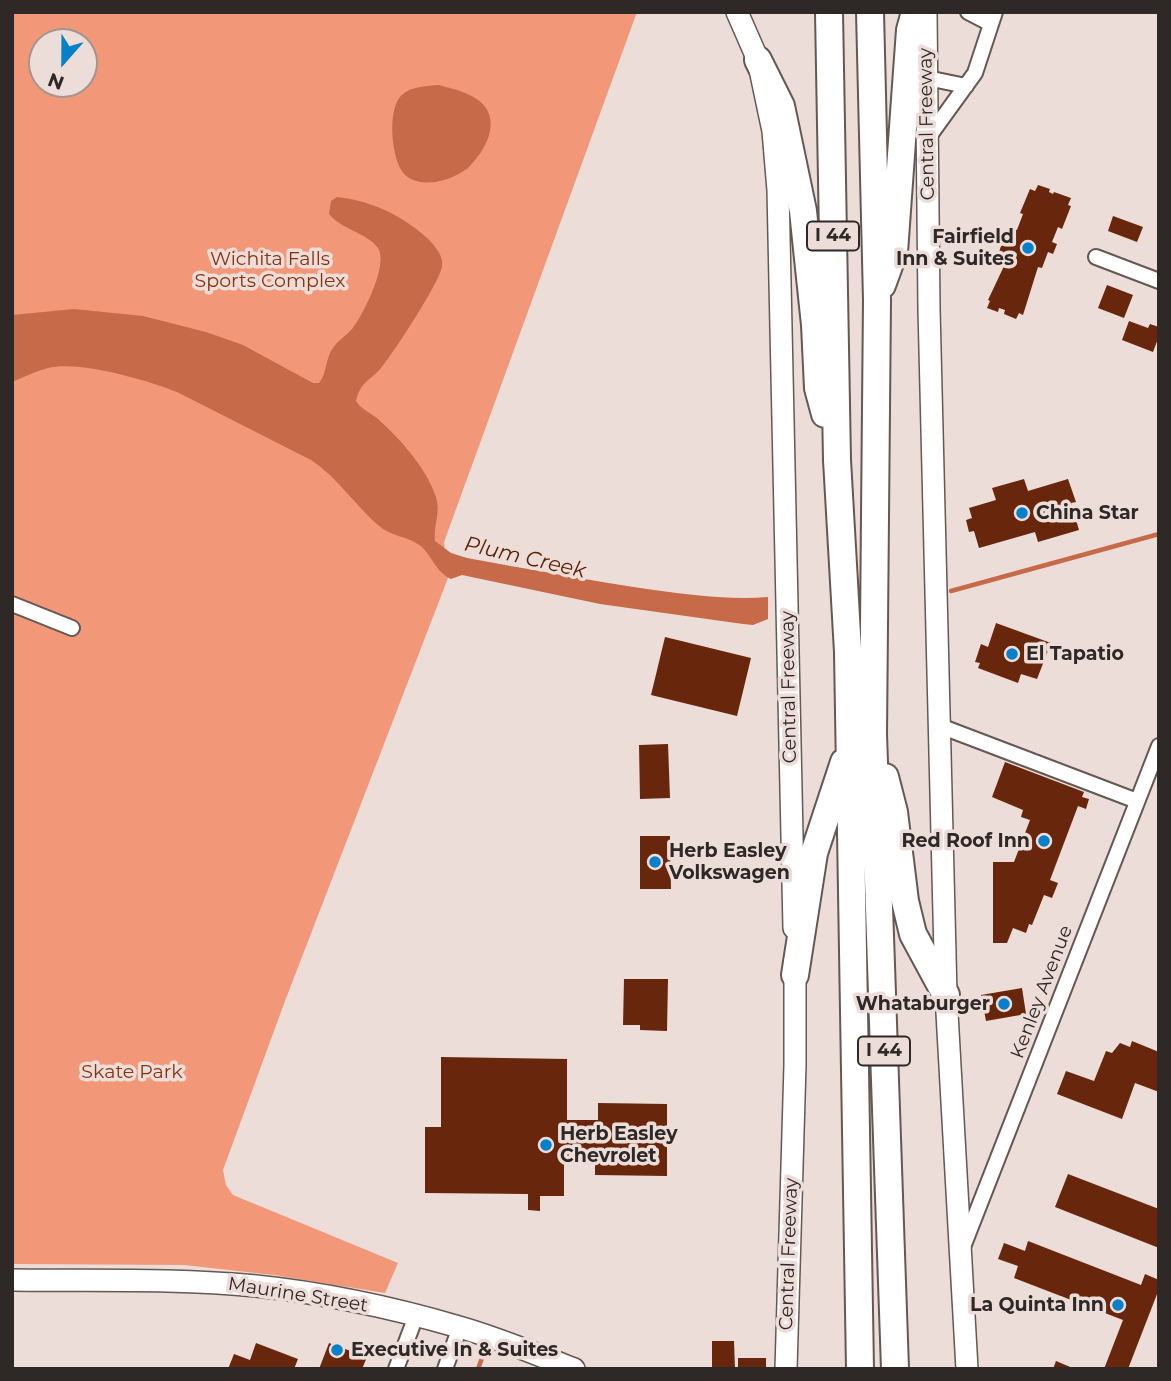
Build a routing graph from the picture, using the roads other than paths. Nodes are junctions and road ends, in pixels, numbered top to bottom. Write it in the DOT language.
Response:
graph roads {
  1 [pos="737,12"];
  2 [pos="829,12"];
  3 [pos="870,12"];
  4 [pos="915,12"];
  5 [pos="926,12"];
  6 [pos="968,12"];
  7 [pos="993,18"];
  8 [pos="758,60"];
  9 [pos="927,78"];
  10 [pos="965,86"];
  11 [pos="928,138"];
  12 [pos="1096,257"];
  13 [pos="1159,281"];
  14 [pos="877,300"];
  15 [pos="837,460"];
  16 [pos="12,604"];
  17 [pos="72,628"];
  18 [pos="940,726"];
  19 [pos="862,739"];
  20 [pos="1159,747"];
  21 [pos="1137,801"];
  22 [pos="795,975"];
  23 [pos="946,995"];
  24 [pos="961,1252"];
  25 [pos="12,1280"];
  26 [pos="416,1316"];
  27 [pos="460,1327"];
  28 [pos="396,1369"];
  29 [pos="445,1369"];
  30 [pos="574,1369"];
  31 [pos="786,1369"];
  32 [pos="860,1369"];
  33 [pos="895,1369"];
  34 [pos="967,1369"];
  1 -- 8 [label="main road, Central Freeway"];
  2 -- 15 [label="highway, I 44"];
  3 -- 14 [label="highway, I 44"];
  4 -- 14 [label="highway"];
  5 -- 9 [label="main road, Central Freeway"];
  6 -- 7 [label="street"];
  7 -- 10 [label="street"];
  8 -- 15 [label="highway"];
  8 -- 22 [label="main road, Central Freeway"];
  9 -- 10 [label="street"];
  9 -- 11 [label="main road, Central Freeway"];
  10 -- 11 [label="street"];
  11 -- 18 [label="main road, Central Freeway"];
  12 -- 13 [label="street"];
  14 -- 19 [label="highway, I 44"];
  15 -- 19 [label="highway, I 44"];
  16 -- 17 [label="street"];
  18 -- 21 [label="street"];
  18 -- 23 [label="main road, Central Freeway"];
  19 -- 22 [label="highway"];
  19 -- 23 [label="highway"];
  19 -- 32 [label="highway, I 44"];
  19 -- 33 [label="highway, I 44"];
  20 -- 21 [label="street, Kenley Avenue"];
  21 -- 24 [label="street, Kenley Avenue"];
  22 -- 31 [label="main road, Central Freeway"];
  23 -- 24 [label="main road, Central Freeway"];
  24 -- 34 [label="main road, Central Freeway"];
  25 -- 26 [label="main road, Maurine Street"];
  26 -- 27 [label="main road, Maurine Street"];
  26 -- 28 [label="street"];
  27 -- 29 [label="street"];
  27 -- 30 [label="main road, Maurine Street"];
}
